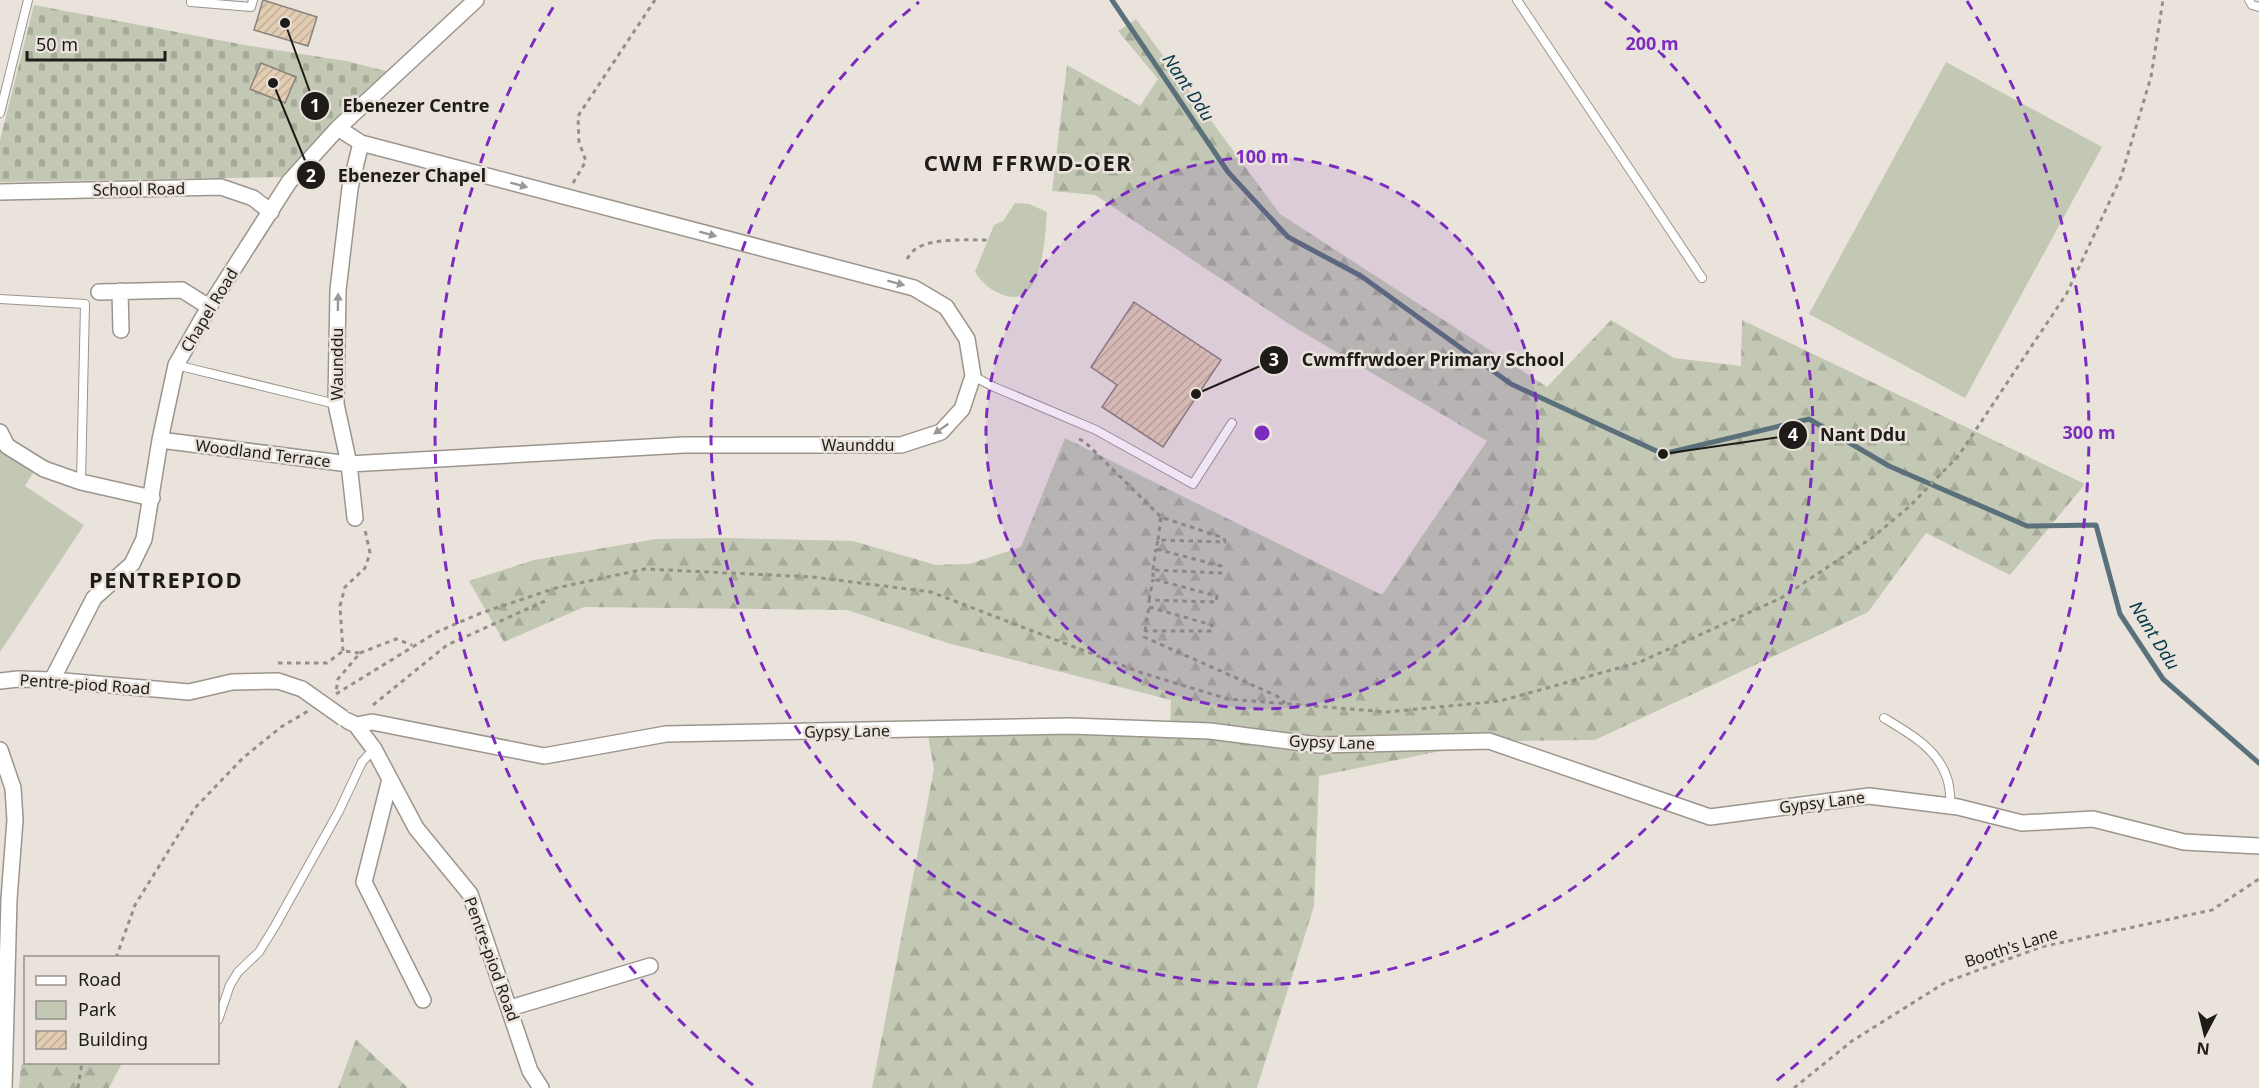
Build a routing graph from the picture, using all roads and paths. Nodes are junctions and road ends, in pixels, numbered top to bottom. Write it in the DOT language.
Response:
graph roads {
  1 [pos="28,0"];
  2 [pos="253,0"];
  3 [pos="655,0"];
  4 [pos="1518,0"];
  5 [pos="2163,0"];
  6 [pos="2249,0"];
  7 [pos="471,1"];
  8 [pos="191,2"];
  9 [pos="2259,7"];
  10 [pos="0,113"];
  11 [pos="338,128"];
  12 [pos="361,143"];
  13 [pos="572,184"];
  14 [pos="0,192"];
  15 [pos="271,212"];
  16 [pos="987,240"];
  17 [pos="908,259"];
  18 [pos="1702,278"];
  19 [pos="120,291"];
  20 [pos="99,292"];
  21 [pos="0,299"];
  22 [pos="209,307"];
  23 [pos="121,330"];
  24 [pos="176,365"];
  25 [pos="973,376"];
  26 [pos="336,404"];
  27 [pos="1232,423"];
  28 [pos="0,432"];
  29 [pos="1074,436"];
  30 [pos="160,440"];
  31 [pos="348,464"];
  32 [pos="81,482"];
  33 [pos="152,498"];
  34 [pos="1161,517"];
  35 [pos="355,518"];
  36 [pos="1158,540"];
  37 [pos="1156,549"];
  38 [pos="1153,570"];
  39 [pos="1153,579"];
  40 [pos="1149,600"];
  41 [pos="545,601"];
  42 [pos="1149,607"];
  43 [pos="1145,631"];
  44 [pos="413,645"];
  45 [pos="343,651"];
  46 [pos="360,653"];
  47 [pos="270,666"];
  48 [pos="52,680"];
  49 [pos="0,681"];
  50 [pos="1286,704"];
  51 [pos="308,711"];
  52 [pos="1884,718"];
  53 [pos="355,722"];
  54 [pos="374,749"];
  55 [pos="0,750"];
  56 [pos="390,779"];
  57 [pos="1951,806"];
  58 [pos="2259,846"];
  59 [pos="2259,879"];
  60 [pos="5,904"];
  61 [pos="116,956"];
  62 [pos="650,966"];
  63 [pos="423,1000"];
  64 [pos="510,1008"];
  65 [pos="219,1017"];
  66 [pos="82,1064"];
  67 [pos="4,1088"];
  68 [pos="78,1088"];
  69 [pos="541,1088"];
  70 [pos="1794,1088"];
  1 -- 10 [label="lane"];
  2 -- 8 [label="lane"];
  3 -- 13 [label="path"];
  4 -- 18 [label="lane"];
  5 -- 50 [label="path"];
  6 -- 9 [label="lane"];
  7 -- 11 [label="street, Chapel Road"];
  11 -- 12 [label="street, Waunddu"];
  11 -- 15 [label="street, Chapel Road"];
  12 -- 25 [label="street, Waunddu, one-way"];
  26 -- 12 [label="street, Waunddu, one-way"];
  14 -- 15 [label="street, School Road"];
  15 -- 22 [label="street, Chapel Road"];
  16 -- 17 [label="path"];
  19 -- 20 [label="street"];
  19 -- 22 [label="street"];
  19 -- 23 [label="street"];
  21 -- 32 [label="lane"];
  22 -- 24 [label="street, Chapel Road"];
  24 -- 26 [label="lane"];
  24 -- 30 [label="street, Chapel Road"];
  25 -- 27 [label="lane"];
  25 -- 31 [label="street, Waunddu, one-way"];
  26 -- 31 [label="street, Waunddu"];
  28 -- 32 [label="street"];
  29 -- 34 [label="path"];
  30 -- 31 [label="street, Woodland Terrace"];
  30 -- 33 [label="street, Chapel Road"];
  31 -- 35 [label="street, Woodland Terrace"];
  32 -- 33 [label="street"];
  33 -- 48 [label="street, Chapel Road"];
  34 -- 36 [label="path"];
  34 -- 36 [label="path"];
  35 -- 45 [label="path"];
  36 -- 37 [label="path"];
  37 -- 38 [label="path"];
  37 -- 38 [label="path"];
  38 -- 39 [label="path"];
  39 -- 40 [label="path"];
  39 -- 40 [label="path"];
  40 -- 42 [label="path"];
  41 -- 53 [label="path"];
  42 -- 43 [label="path"];
  42 -- 43 [label="path"];
  43 -- 50 [label="path"];
  44 -- 46 [label="path"];
  44 -- 46 [label="path"];
  44 -- 50 [label="path"];
  45 -- 46 [label="path"];
  45 -- 47 [label="path"];
  48 -- 49 [label="street, Pentre-piod Road"];
  48 -- 53 [label="street, Pentre-piod Road, bridge"];
  51 -- 61 [label="path"];
  52 -- 57 [label="lane"];
  53 -- 54 [label="street, Pentre-piod Road"];
  53 -- 57 [label="street, Gypsy Lane"];
  54 -- 56 [label="street, Pentre-piod Road"];
  54 -- 65 [label="lane"];
  55 -- 60 [label="street"];
  56 -- 63 [label="street"];
  56 -- 64 [label="street, Pentre-piod Road"];
  57 -- 58 [label="street, Gypsy Lane"];
  59 -- 70 [label="path, Booth's Lane"];
  60 -- 67 [label="street"];
  62 -- 64 [label="street"];
  64 -- 69 [label="street, Pentre-piod Road"];
  66 -- 68 [label="path"];
}
